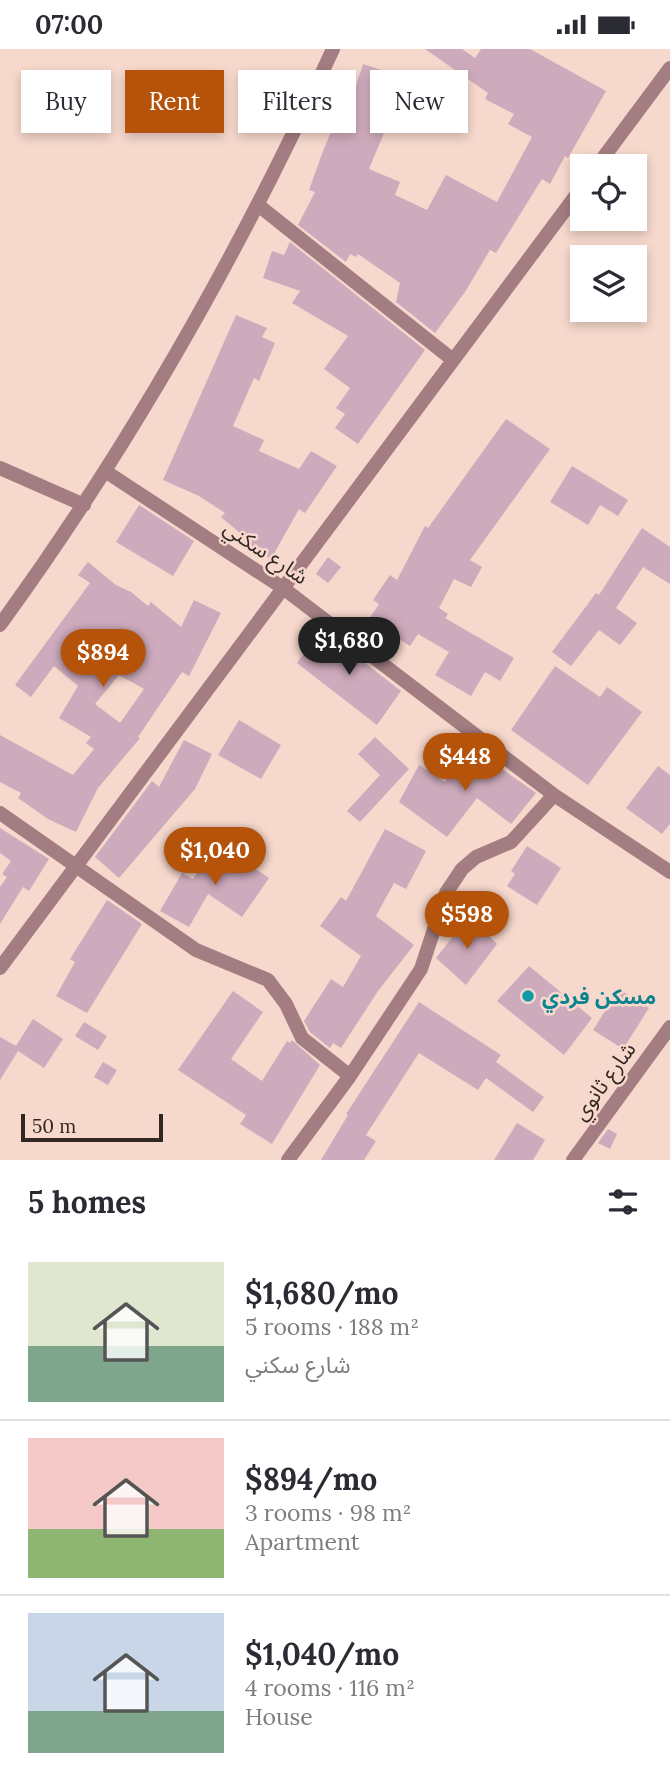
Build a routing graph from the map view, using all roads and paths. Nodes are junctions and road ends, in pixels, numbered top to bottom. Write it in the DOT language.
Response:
graph roads {
  1 [pos="333,49"];
  2 [pos="670,68"];
  3 [pos="606,154"];
  4 [pos="570,203"];
  5 [pos="258,205"];
  6 [pos="453,360"];
  7 [pos="0,468"];
  8 [pos="105,471"];
  9 [pos="84,505"];
  10 [pos="283,588"];
  11 [pos="0,625"];
  12 [pos="555,795"];
  13 [pos="0,813"];
  14 [pos="74,867"];
  15 [pos="670,872"];
  16 [pos="0,968"];
  17 [pos="670,1027"];
  18 [pos="349,1076"];
  19 [pos="288,1160"];
  20 [pos="572,1160"];
  1 -- 5 [label="street"];
  2 -- 3 [label="street"];
  4 -- 6 [label="street"];
  5 -- 6 [label="street"];
  5 -- 8 [label="street"];
  6 -- 10 [label="street"];
  7 -- 9 [label="street"];
  8 -- 9 [label="street"];
  8 -- 10 [label="street, شارع سكني"];
  9 -- 11 [label="street"];
  10 -- 12 [label="street, شارع سكني"];
  10 -- 14 [label="street"];
  12 -- 15 [label="street, شارع سكني"];
  12 -- 18 [label="street"];
  13 -- 14 [label="street"];
  14 -- 16 [label="street"];
  14 -- 18 [label="street"];
  17 -- 20 [label="street, شارع ثانوي"];
  18 -- 19 [label="street"];
}
